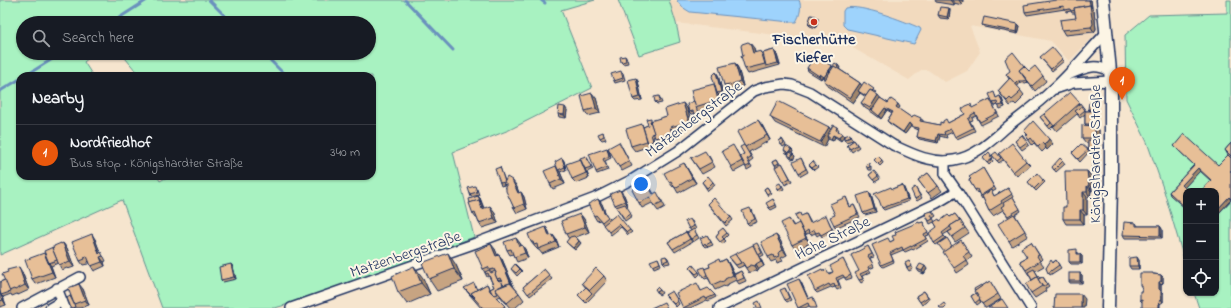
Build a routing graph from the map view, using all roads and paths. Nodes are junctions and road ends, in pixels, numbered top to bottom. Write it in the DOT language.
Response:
graph roads {
  1 [pos="1103,0"];
  2 [pos="1106,33"];
  3 [pos="1067,75"];
  4 [pos="1110,76"];
  5 [pos="1052,90"];
  6 [pos="945,161"];
  7 [pos="957,191"];
  8 [pos="80,277"];
  9 [pos="57,288"];
  10 [pos="63,304"];
  11 [pos="22,308"];
  12 [pos="50,308"];
  13 [pos="291,308"];
  14 [pos="719,308"];
  15 [pos="1031,308"];
  16 [pos="1108,308"];
  1 -- 2 [label="street, Königshardter Straße"];
  2 -- 3 [label="street"];
  2 -- 4 [label="street, Königshardter Straße"];
  3 -- 4 [label="street"];
  3 -- 5 [label="street"];
  4 -- 5 [label="street"];
  4 -- 16 [label="street, Königshardter Straße"];
  5 -- 6 [label="street"];
  6 -- 7 [label="street"];
  6 -- 13 [label="street, Matzenbergstraße"];
  7 -- 14 [label="street, Hohe Straße"];
  7 -- 15 [label="street"];
  8 -- 9 [label="street"];
  9 -- 10 [label="street"];
  9 -- 11 [label="street"];
  10 -- 12 [label="street"];
}
